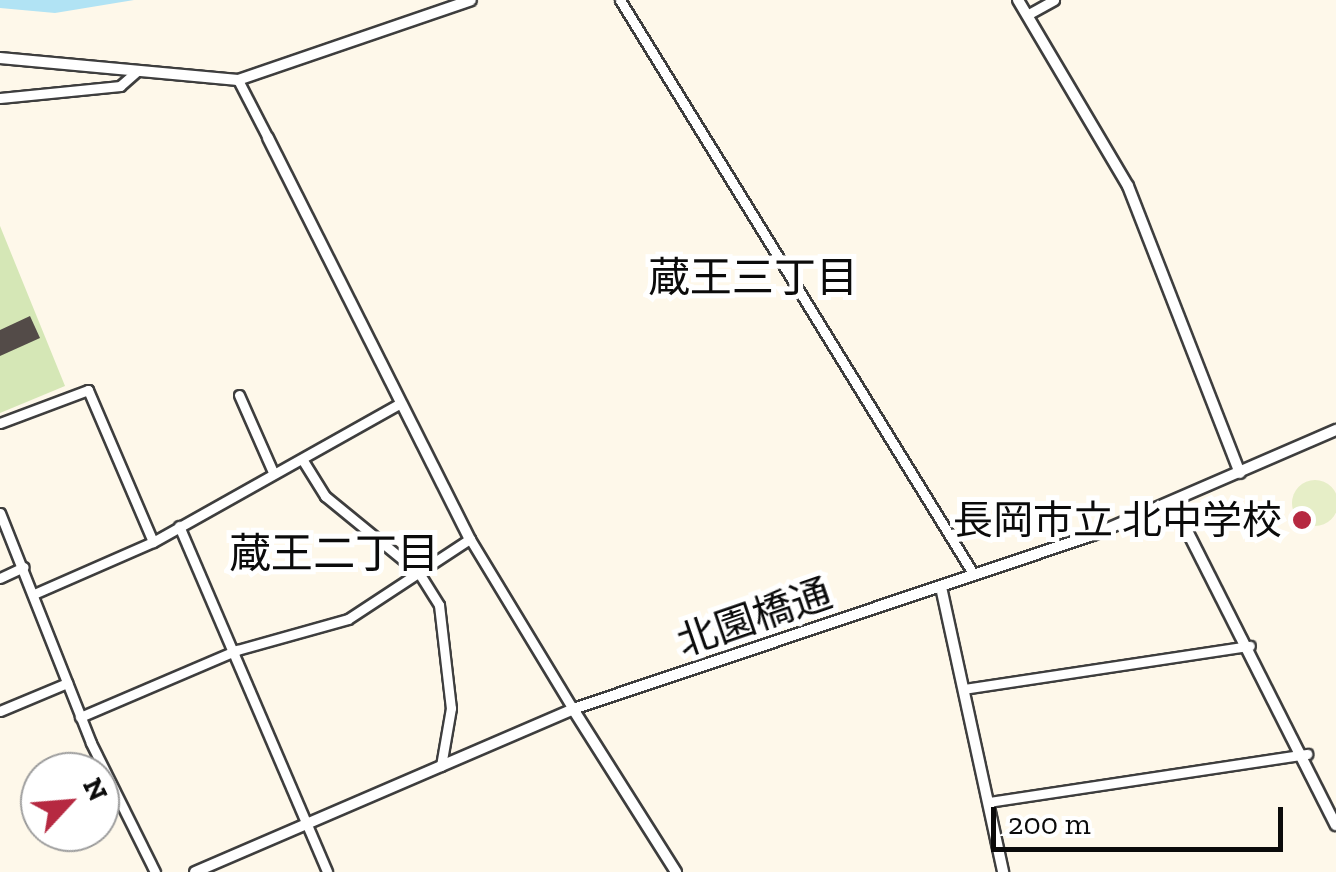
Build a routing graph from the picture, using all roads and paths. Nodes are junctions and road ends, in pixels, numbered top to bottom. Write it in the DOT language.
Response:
graph roads {
  1 [pos="471,0"];
  2 [pos="620,0"];
  3 [pos="1018,0"];
  4 [pos="1054,0"];
  5 [pos="1028,15"];
  6 [pos="0,58"];
  7 [pos="137,71"];
  8 [pos="238,80"];
  9 [pos="0,98"];
  10 [pos="268,138"];
  11 [pos="239,395"];
  12 [pos="397,405"];
  13 [pos="0,423"];
  14 [pos="1336,430"];
  15 [pos="302,459"];
  16 [pos="273,472"];
  17 [pos="1240,473"];
  18 [pos="1173,503"];
  19 [pos="0,513"];
  20 [pos="179,526"];
  21 [pos="470,539"];
  22 [pos="153,542"];
  23 [pos="24,567"];
  24 [pos="419,572"];
  25 [pos="974,575"];
  26 [pos="0,578"];
  27 [pos="941,588"];
  28 [pos="34,594"];
  29 [pos="1250,646"];
  30 [pos="237,650"];
  31 [pos="67,683"];
  32 [pos="964,689"];
  33 [pos="574,710"];
  34 [pos="0,711"];
  35 [pos="80,716"];
  36 [pos="1308,754"];
  37 [pos="441,766"];
  38 [pos="989,802"];
  39 [pos="303,820"];
  40 [pos="1336,825"];
  41 [pos="154,872"];
  42 [pos="195,872"];
  43 [pos="327,872"];
  44 [pos="676,872"];
  45 [pos="1004,872"];
  1 -- 8 [label="street"];
  2 -- 25 [label="street"];
  3 -- 5 [label="street"];
  4 -- 5 [label="street"];
  5 -- 17 [label="street"];
  6 -- 7 [label="street"];
  7 -- 8 [label="street"];
  7 -- 9 [label="street"];
  8 -- 10 [label="street"];
  10 -- 12 [label="street"];
  11 -- 16 [label="street"];
  12 -- 15 [label="street"];
  12 -- 21 [label="street"];
  13 -- 22 [label="street"];
  14 -- 17 [label="street, 北園橋通"];
  15 -- 16 [label="street"];
  15 -- 24 [label="street"];
  16 -- 20 [label="street"];
  17 -- 18 [label="street, 北園橋通"];
  18 -- 25 [label="street, 北園橋通"];
  18 -- 29 [label="street"];
  19 -- 23 [label="street"];
  20 -- 22 [label="street"];
  20 -- 30 [label="street"];
  21 -- 24 [label="street"];
  21 -- 33 [label="street"];
  22 -- 28 [label="street"];
  23 -- 26 [label="street"];
  23 -- 28 [label="street"];
  24 -- 30 [label="street"];
  24 -- 37 [label="street"];
  25 -- 27 [label="street, 北園橋通"];
  27 -- 32 [label="street"];
  27 -- 33 [label="street, 北園橋通"];
  28 -- 31 [label="street"];
  29 -- 32 [label="street"];
  29 -- 36 [label="street"];
  30 -- 35 [label="street"];
  30 -- 39 [label="street"];
  31 -- 34 [label="street"];
  31 -- 35 [label="street"];
  32 -- 38 [label="street"];
  33 -- 37 [label="street, 北園橋通"];
  33 -- 44 [label="street"];
  35 -- 41 [label="street"];
  36 -- 38 [label="street"];
  36 -- 40 [label="street"];
  37 -- 39 [label="street, 北園橋通"];
  38 -- 45 [label="street"];
  39 -- 42 [label="street, 北園橋通"];
  39 -- 43 [label="street"];
}
